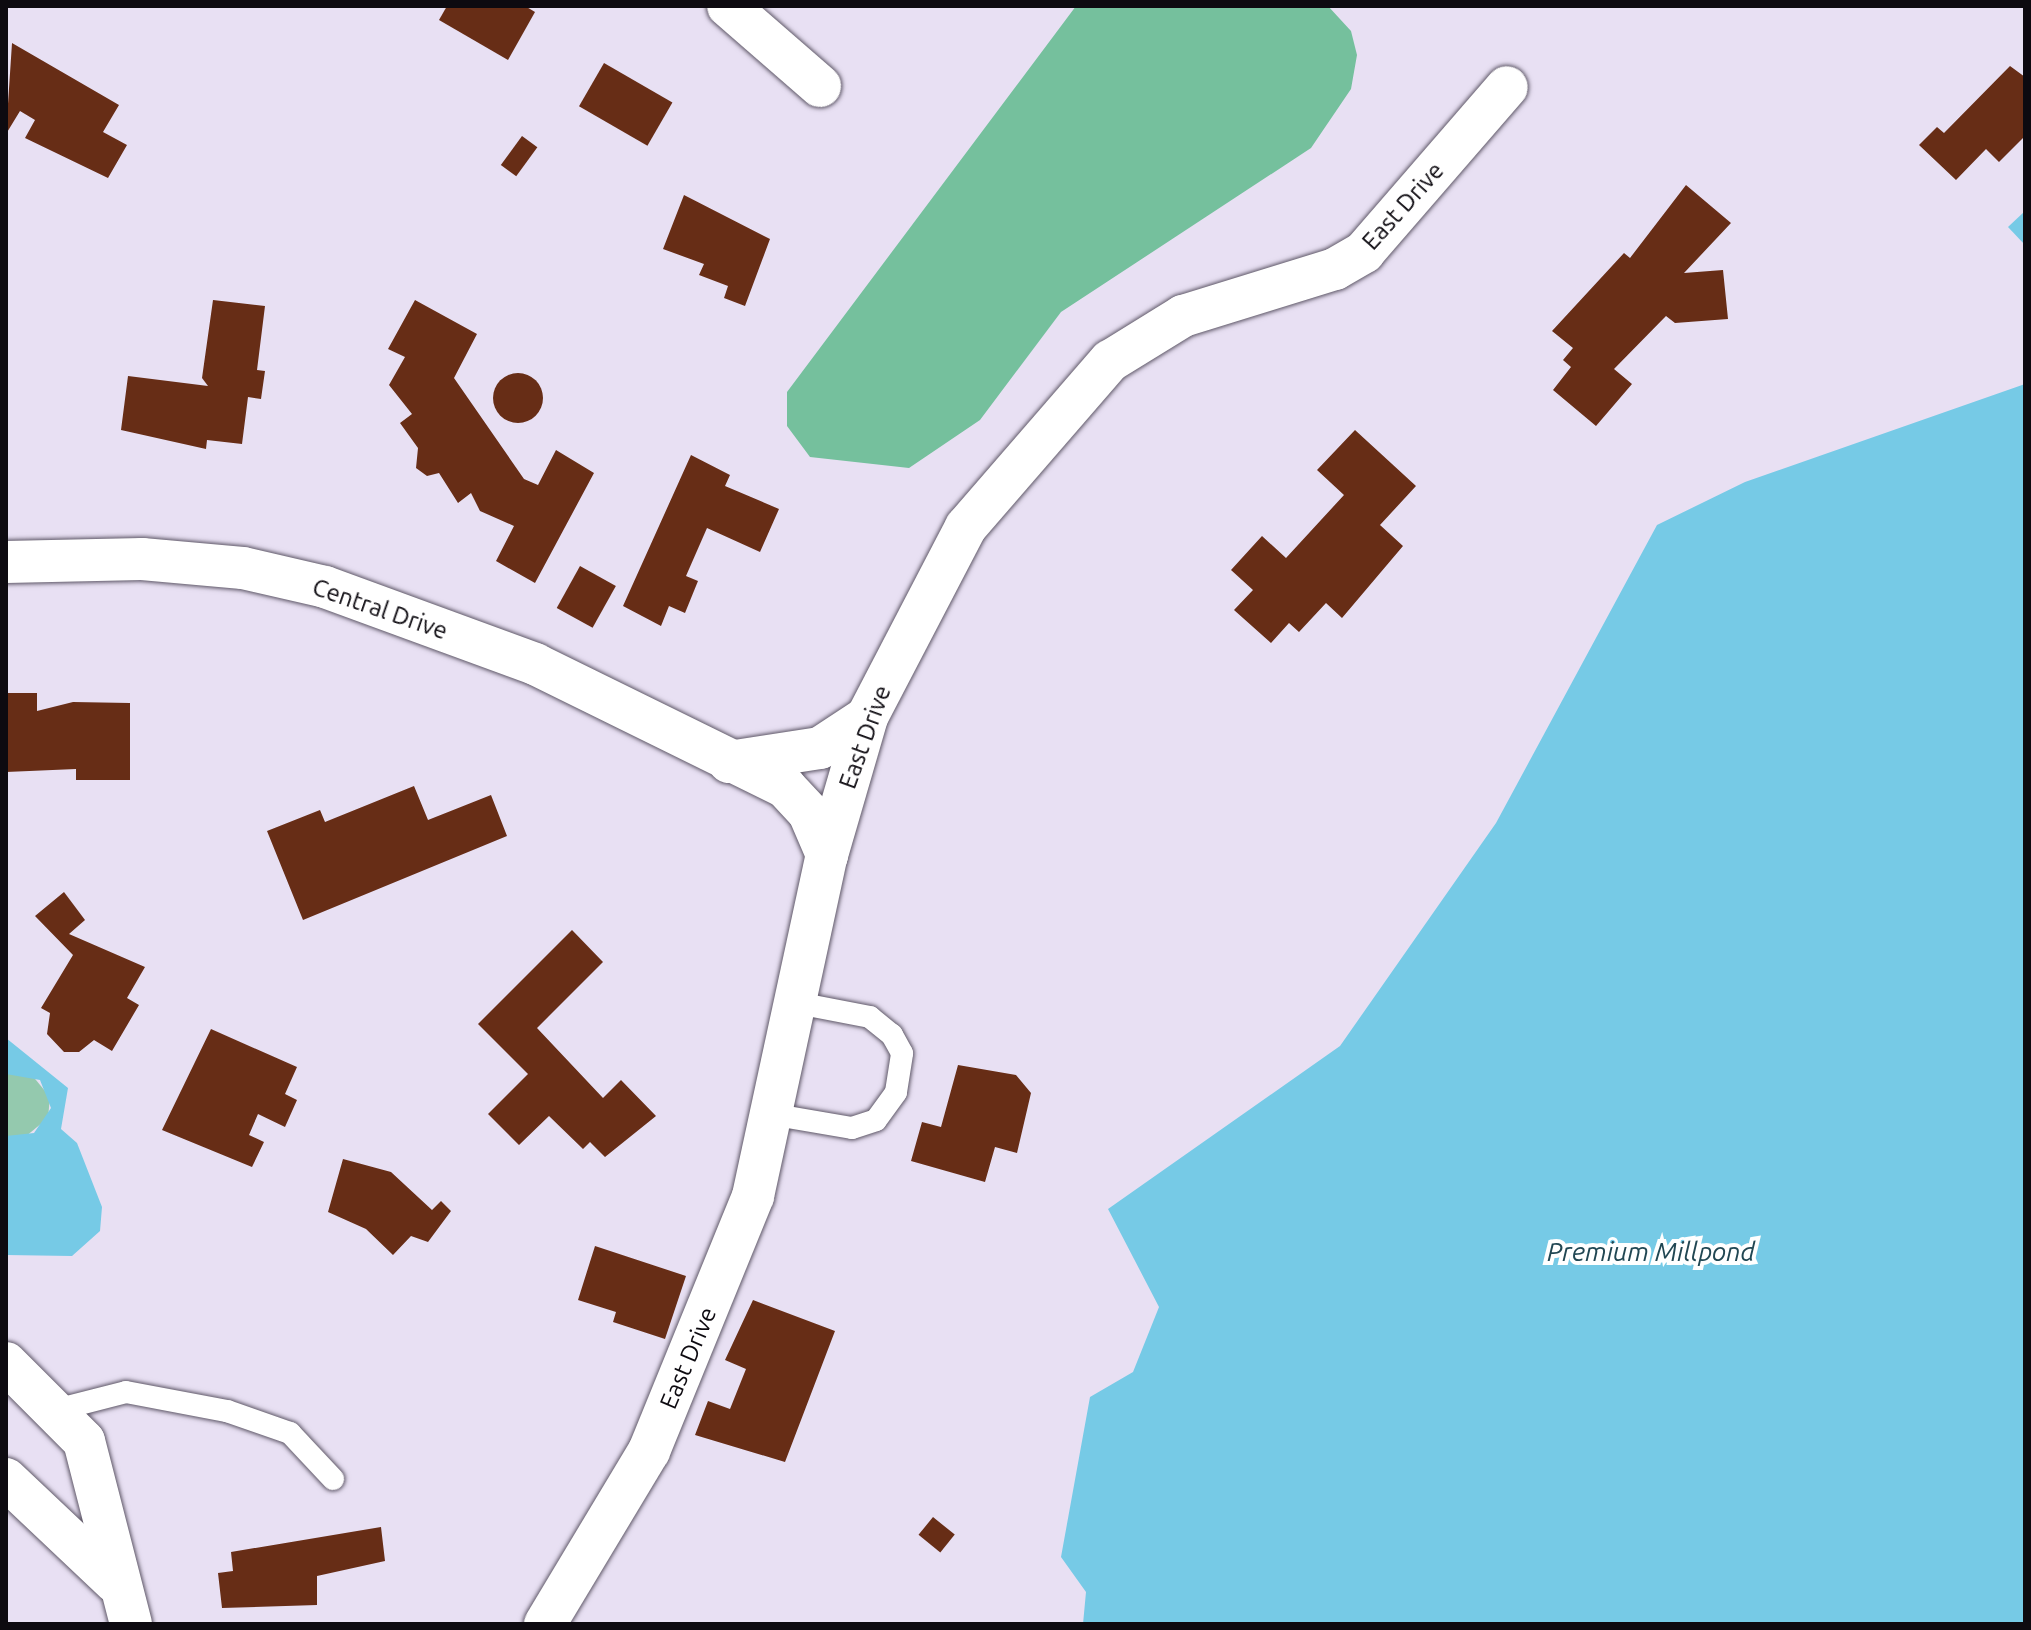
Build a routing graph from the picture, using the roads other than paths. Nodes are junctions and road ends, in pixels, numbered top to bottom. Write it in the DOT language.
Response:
graph roads {
  1 [pos="728,6"];
  2 [pos="820,86"];
  3 [pos="1507,87"];
  4 [pos="6,562"];
  5 [pos="867,717"];
  6 [pos="728,763"];
  7 [pos="827,855"];
  8 [pos="797,1003"];
  9 [pos="770,1114"];
  10 [pos="10,1372"];
  11 [pos="56,1410"];
  12 [pos="6,1479"];
  13 [pos="333,1479"];
  14 [pos="115,1582"];
  15 [pos="131,1624"];
  16 [pos="545,1624"];
  1 -- 2 [label="street"];
  3 -- 5 [label="street, East Drive"];
  4 -- 6 [label="street, Central Drive"];
  5 -- 6 [label="street"];
  5 -- 7 [label="street, East Drive"];
  6 -- 7 [label="street, Central Drive"];
  7 -- 8 [label="street, East Drive"];
  8 -- 9 [label="street, East Drive"];
  8 -- 9 [label="lane"];
  9 -- 16 [label="street, East Drive"];
  10 -- 11 [label="street"];
  11 -- 13 [label="lane"];
  11 -- 14 [label="street"];
  12 -- 14 [label="street"];
  14 -- 15 [label="street"];
}
